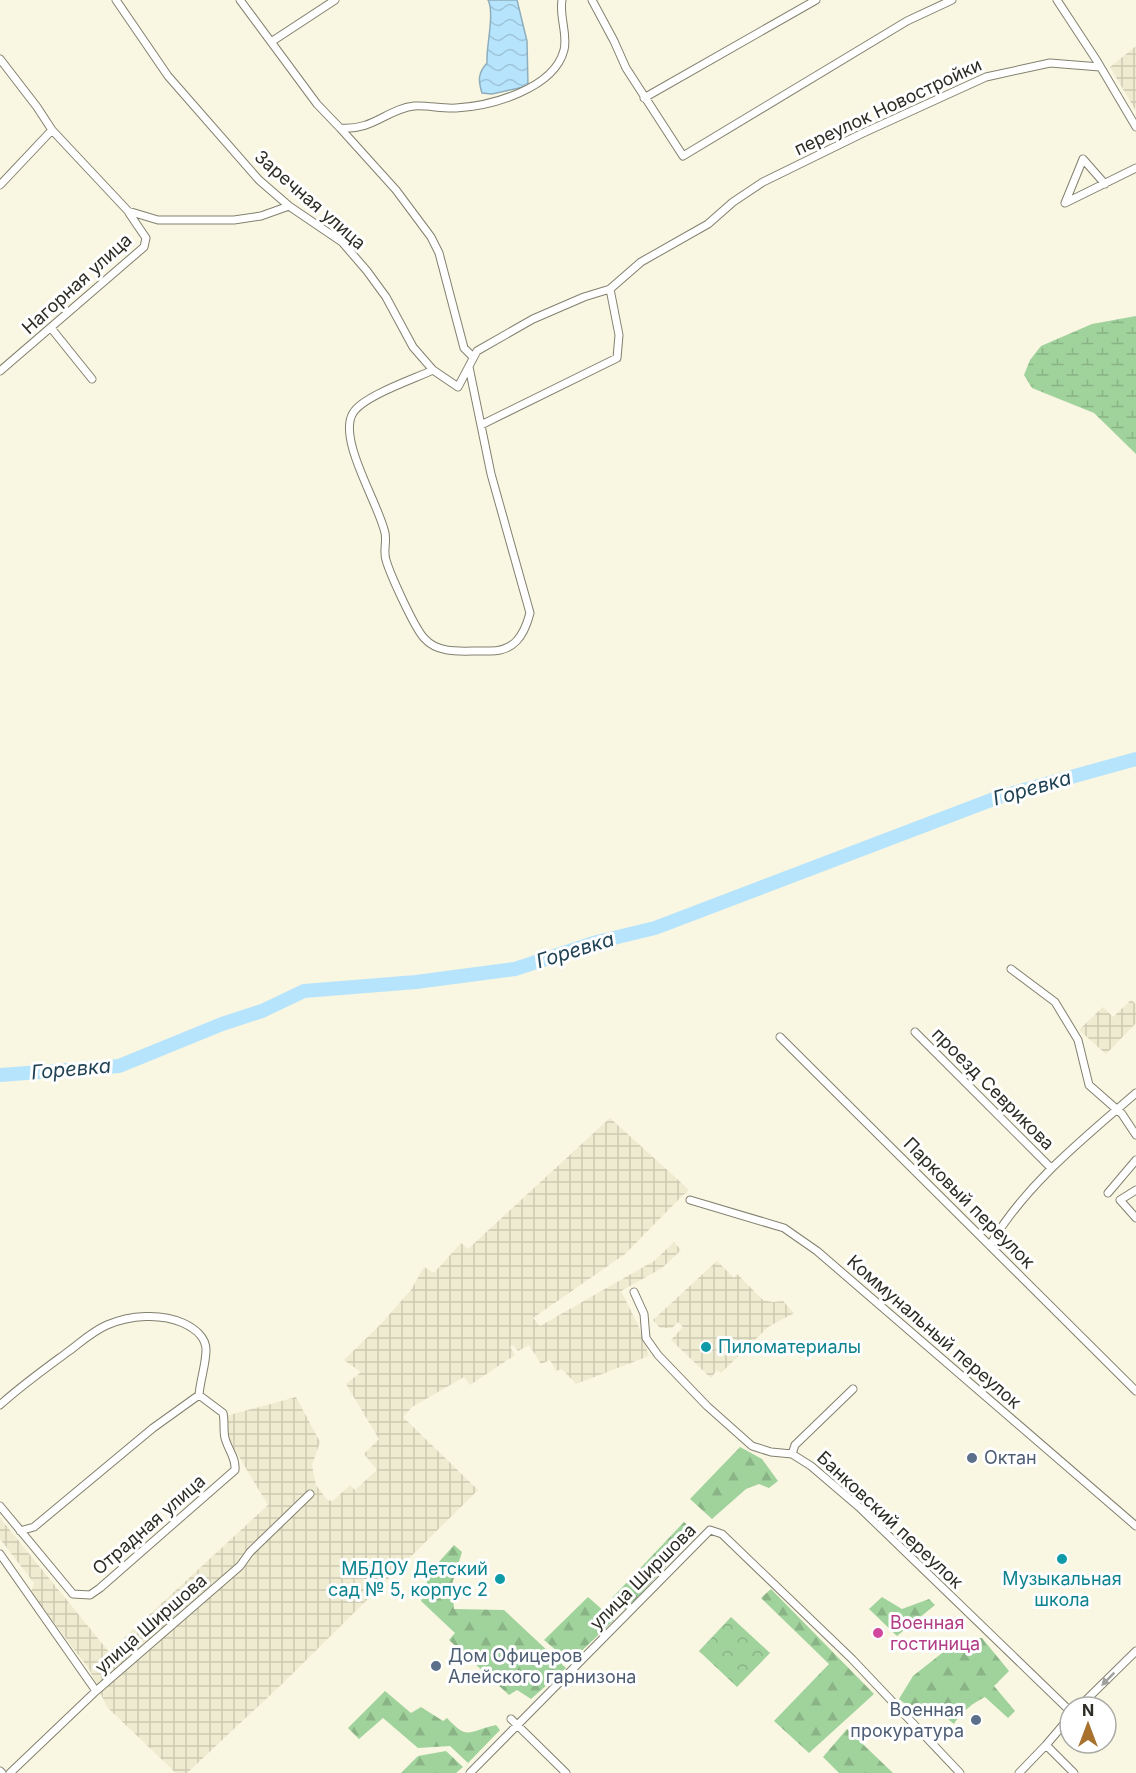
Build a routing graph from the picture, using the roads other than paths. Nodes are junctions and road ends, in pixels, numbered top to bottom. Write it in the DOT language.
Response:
graph roads {
  1 [pos="116,0"];
  2 [pos="240,0"];
  3 [pos="335,0"];
  4 [pos="562,0"];
  5 [pos="592,0"];
  6 [pos="816,0"];
  7 [pos="952,0"];
  8 [pos="1057,0"];
  9 [pos="271,42"];
  10 [pos="0,59"];
  11 [pos="1100,67"];
  12 [pos="644,98"];
  13 [pos="1136,127"];
  14 [pos="340,128"];
  15 [pos="52,130"];
  16 [pos="1136,168"];
  17 [pos="1105,184"];
  18 [pos="0,185"];
  19 [pos="290,206"];
  20 [pos="128,211"];
  21 [pos="610,289"];
  22 [pos="51,328"];
  23 [pos="471,362"];
  24 [pos="433,370"];
  25 [pos="0,371"];
  26 [pos="92,379"];
  27 [pos="482,425"];
  28 [pos="1011,969"];
  29 [pos="915,1032"];
  30 [pos="780,1037"];
  31 [pos="1136,1092"];
  32 [pos="1117,1109"];
  33 [pos="1136,1135"];
  34 [pos="1136,1160"];
  35 [pos="1051,1168"];
  36 [pos="1136,1190"];
  37 [pos="1108,1193"];
  38 [pos="690,1200"];
  39 [pos="1136,1218"];
  40 [pos="990,1245"];
  41 [pos="634,1293"];
  42 [pos="853,1389"];
  43 [pos="1136,1391"];
  44 [pos="199,1395"];
  45 [pos="0,1405"];
  46 [pos="792,1454"];
  47 [pos="310,1494"];
  48 [pos="0,1506"];
  49 [pos="1136,1526"];
  50 [pos="20,1531"];
  51 [pos="0,1554"];
  52 [pos="1136,1651"];
  53 [pos="96,1691"];
  54 [pos="1091,1695"];
  55 [pos="1058,1699"];
  56 [pos="511,1719"];
  57 [pos="517,1726"];
  58 [pos="1058,1731"];
  59 [pos="1046,1745"];
  60 [pos="10,1773"];
  61 [pos="470,1773"];
  62 [pos="566,1773"];
  63 [pos="960,1773"];
  64 [pos="1019,1773"];
  65 [pos="1074,1773"];
  1 -- 19 [label="street, Заречная улица"];
  2 -- 9 [label="street"];
  3 -- 9 [label="street"];
  4 -- 14 [label="street"];
  5 -- 12 [label="street"];
  6 -- 12 [label="street"];
  7 -- 12 [label="street"];
  8 -- 11 [label="street"];
  9 -- 14 [label="street"];
  10 -- 15 [label="street, Нагорная улица"];
  11 -- 13 [label="street"];
  11 -- 21 [label="street, переулок Новостройки"];
  14 -- 23 [label="street"];
  15 -- 18 [label="street"];
  15 -- 20 [label="street, Нагорная улица"];
  16 -- 17 [label="street"];
  17 -- 17 [label="street"];
  19 -- 20 [label="street, Нагорная улица"];
  19 -- 24 [label="street, Заречная улица"];
  20 -- 22 [label="street, Нагорная улица"];
  21 -- 23 [label="street"];
  21 -- 27 [label="street"];
  22 -- 25 [label="street, Нагорная улица"];
  22 -- 26 [label="street"];
  23 -- 24 [label="street"];
  23 -- 27 [label="street"];
  24 -- 27 [label="street"];
  28 -- 32 [label="street"];
  29 -- 35 [label="street, проезд Севрикова"];
  30 -- 40 [label="street, Парковый переулок"];
  31 -- 32 [label="street"];
  32 -- 33 [label="street"];
  32 -- 35 [label="street"];
  34 -- 37 [label="street"];
  35 -- 40 [label="street"];
  36 -- 39 [label="street"];
  38 -- 49 [label="street, Коммунальный переулок"];
  40 -- 43 [label="street, Парковый переулок"];
  41 -- 46 [label="street, Банковский переулок"];
  42 -- 46 [label="street, Банковский переулок"];
  44 -- 45 [label="street"];
  44 -- 50 [label="street"];
  44 -- 50 [label="street, Отрадная улица"];
  46 -- 55 [label="street, Банковский переулок"];
  47 -- 53 [label="street, улица Ширшова"];
  48 -- 50 [label="street, Отрадная улица"];
  51 -- 53 [label="street"];
  52 -- 54 [label="street, one-way"];
  53 -- 60 [label="street, улица Ширшова"];
  56 -- 57 [label="street"];
  57 -- 61 [label="street, улица Ширшова"];
  57 -- 62 [label="street"];
  57 -- 63 [label="street, улица Ширшова"];
  58 -- 59 [label="street"];
  59 -- 64 [label="street"];
  59 -- 65 [label="street"];
}
